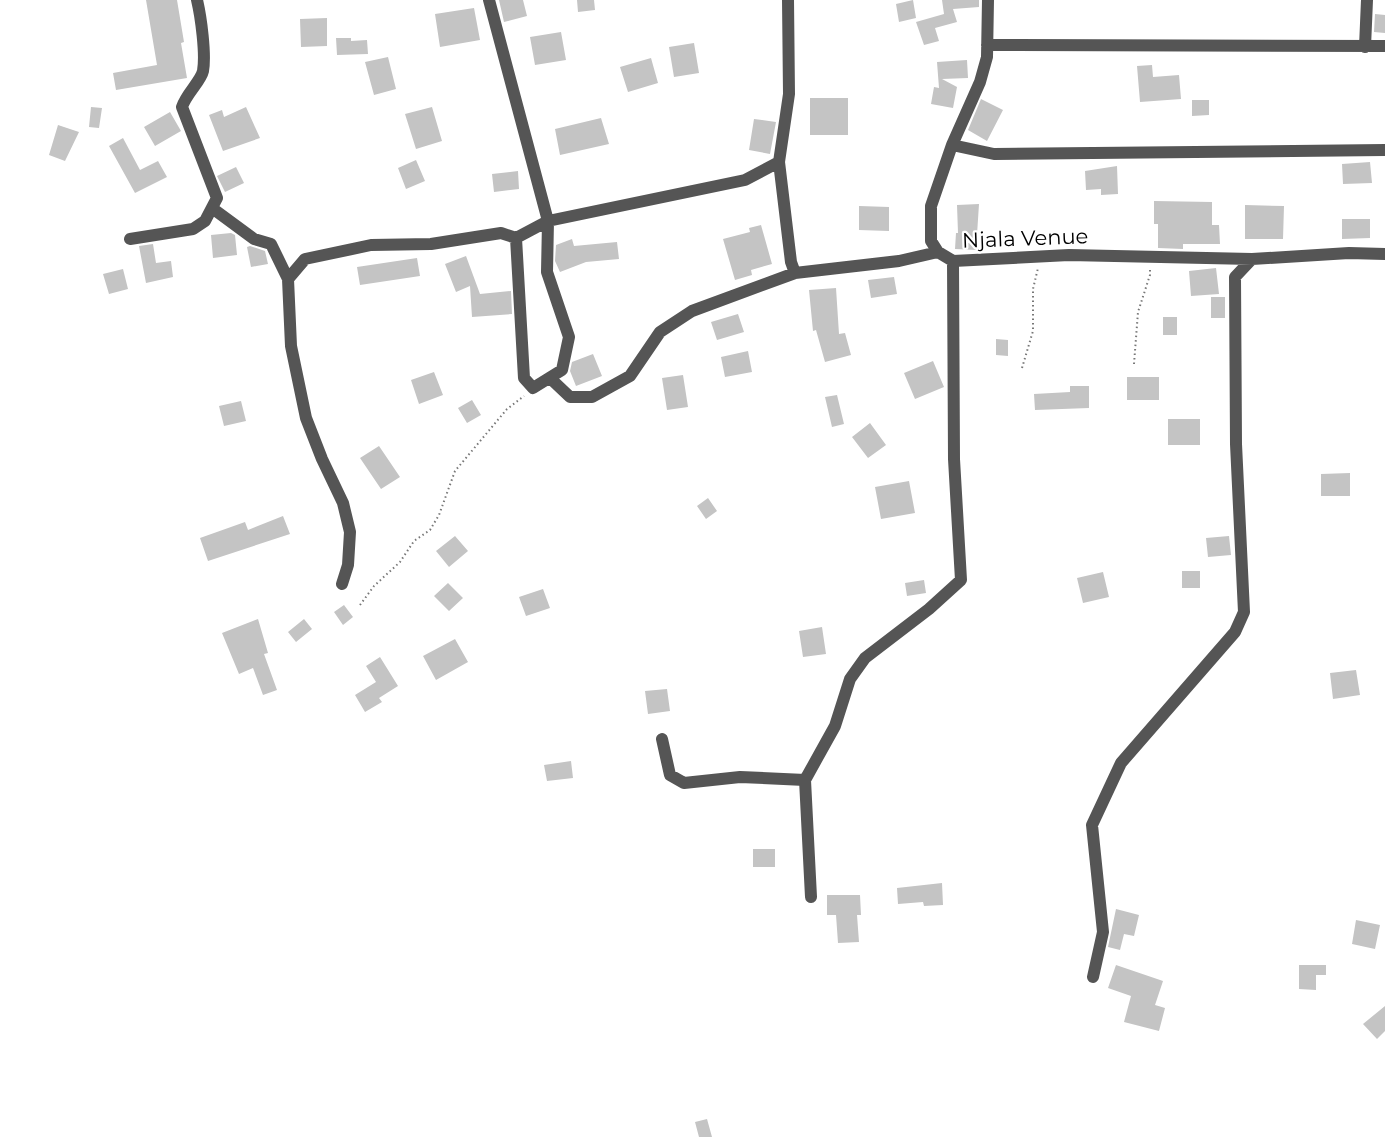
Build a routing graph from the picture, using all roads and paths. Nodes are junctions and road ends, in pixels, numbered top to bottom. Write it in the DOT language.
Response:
graph roads {
  1 [pos="197,0"];
  2 [pos="489,0"];
  3 [pos="788,0"];
  4 [pos="987,0"];
  5 [pos="1367,0"];
  6 [pos="987,45"];
  7 [pos="1385,46"];
  8 [pos="1365,47"];
  9 [pos="952,145"];
  10 [pos="1385,150"];
  11 [pos="779,162"];
  12 [pos="212,208"];
  13 [pos="548,221"];
  14 [pos="516,238"];
  15 [pos="130,239"];
  16 [pos="938,252"];
  17 [pos="1385,254"];
  18 [pos="1041,256"];
  19 [pos="1149,258"];
  20 [pos="1252,258"];
  21 [pos="952,261"];
  22 [pos="795,273"];
  23 [pos="288,279"];
  24 [pos="1134,364"];
  25 [pos="1022,368"];
  26 [pos="551,379"];
  27 [pos="533,388"];
  28 [pos="342,584"];
  29 [pos="360,606"];
  30 [pos="662,739"];
  31 [pos="805,780"];
  32 [pos="811,897"];
  33 [pos="1093,977"];
  1 -- 12 [label="street"];
  2 -- 13 [label="street"];
  3 -- 11 [label="street"];
  4 -- 6 [label="street, Njala Venue"];
  5 -- 8 [label="street"];
  6 -- 8 [label="street"];
  6 -- 9 [label="street, Njala Venue"];
  7 -- 8 [label="street"];
  9 -- 10 [label="street"];
  9 -- 16 [label="street, Njala Venue"];
  11 -- 13 [label="street"];
  11 -- 22 [label="street"];
  12 -- 15 [label="street"];
  12 -- 23 [label="street"];
  13 -- 14 [label="street"];
  13 -- 26 [label="street"];
  14 -- 23 [label="street"];
  14 -- 27 [label="street"];
  16 -- 21 [label="street, Njala Venue"];
  16 -- 22 [label="street"];
  17 -- 20 [label="street, Njala Venue"];
  18 -- 19 [label="street, Njala Venue"];
  18 -- 21 [label="street, Njala Venue"];
  18 -- 25 [label="path"];
  19 -- 20 [label="street, Njala Venue"];
  19 -- 24 [label="path"];
  20 -- 33 [label="street"];
  21 -- 31 [label="street"];
  22 -- 26 [label="street"];
  23 -- 28 [label="street"];
  26 -- 27 [label="street"];
  27 -- 29 [label="path"];
  30 -- 31 [label="street"];
  31 -- 32 [label="street"];
}
